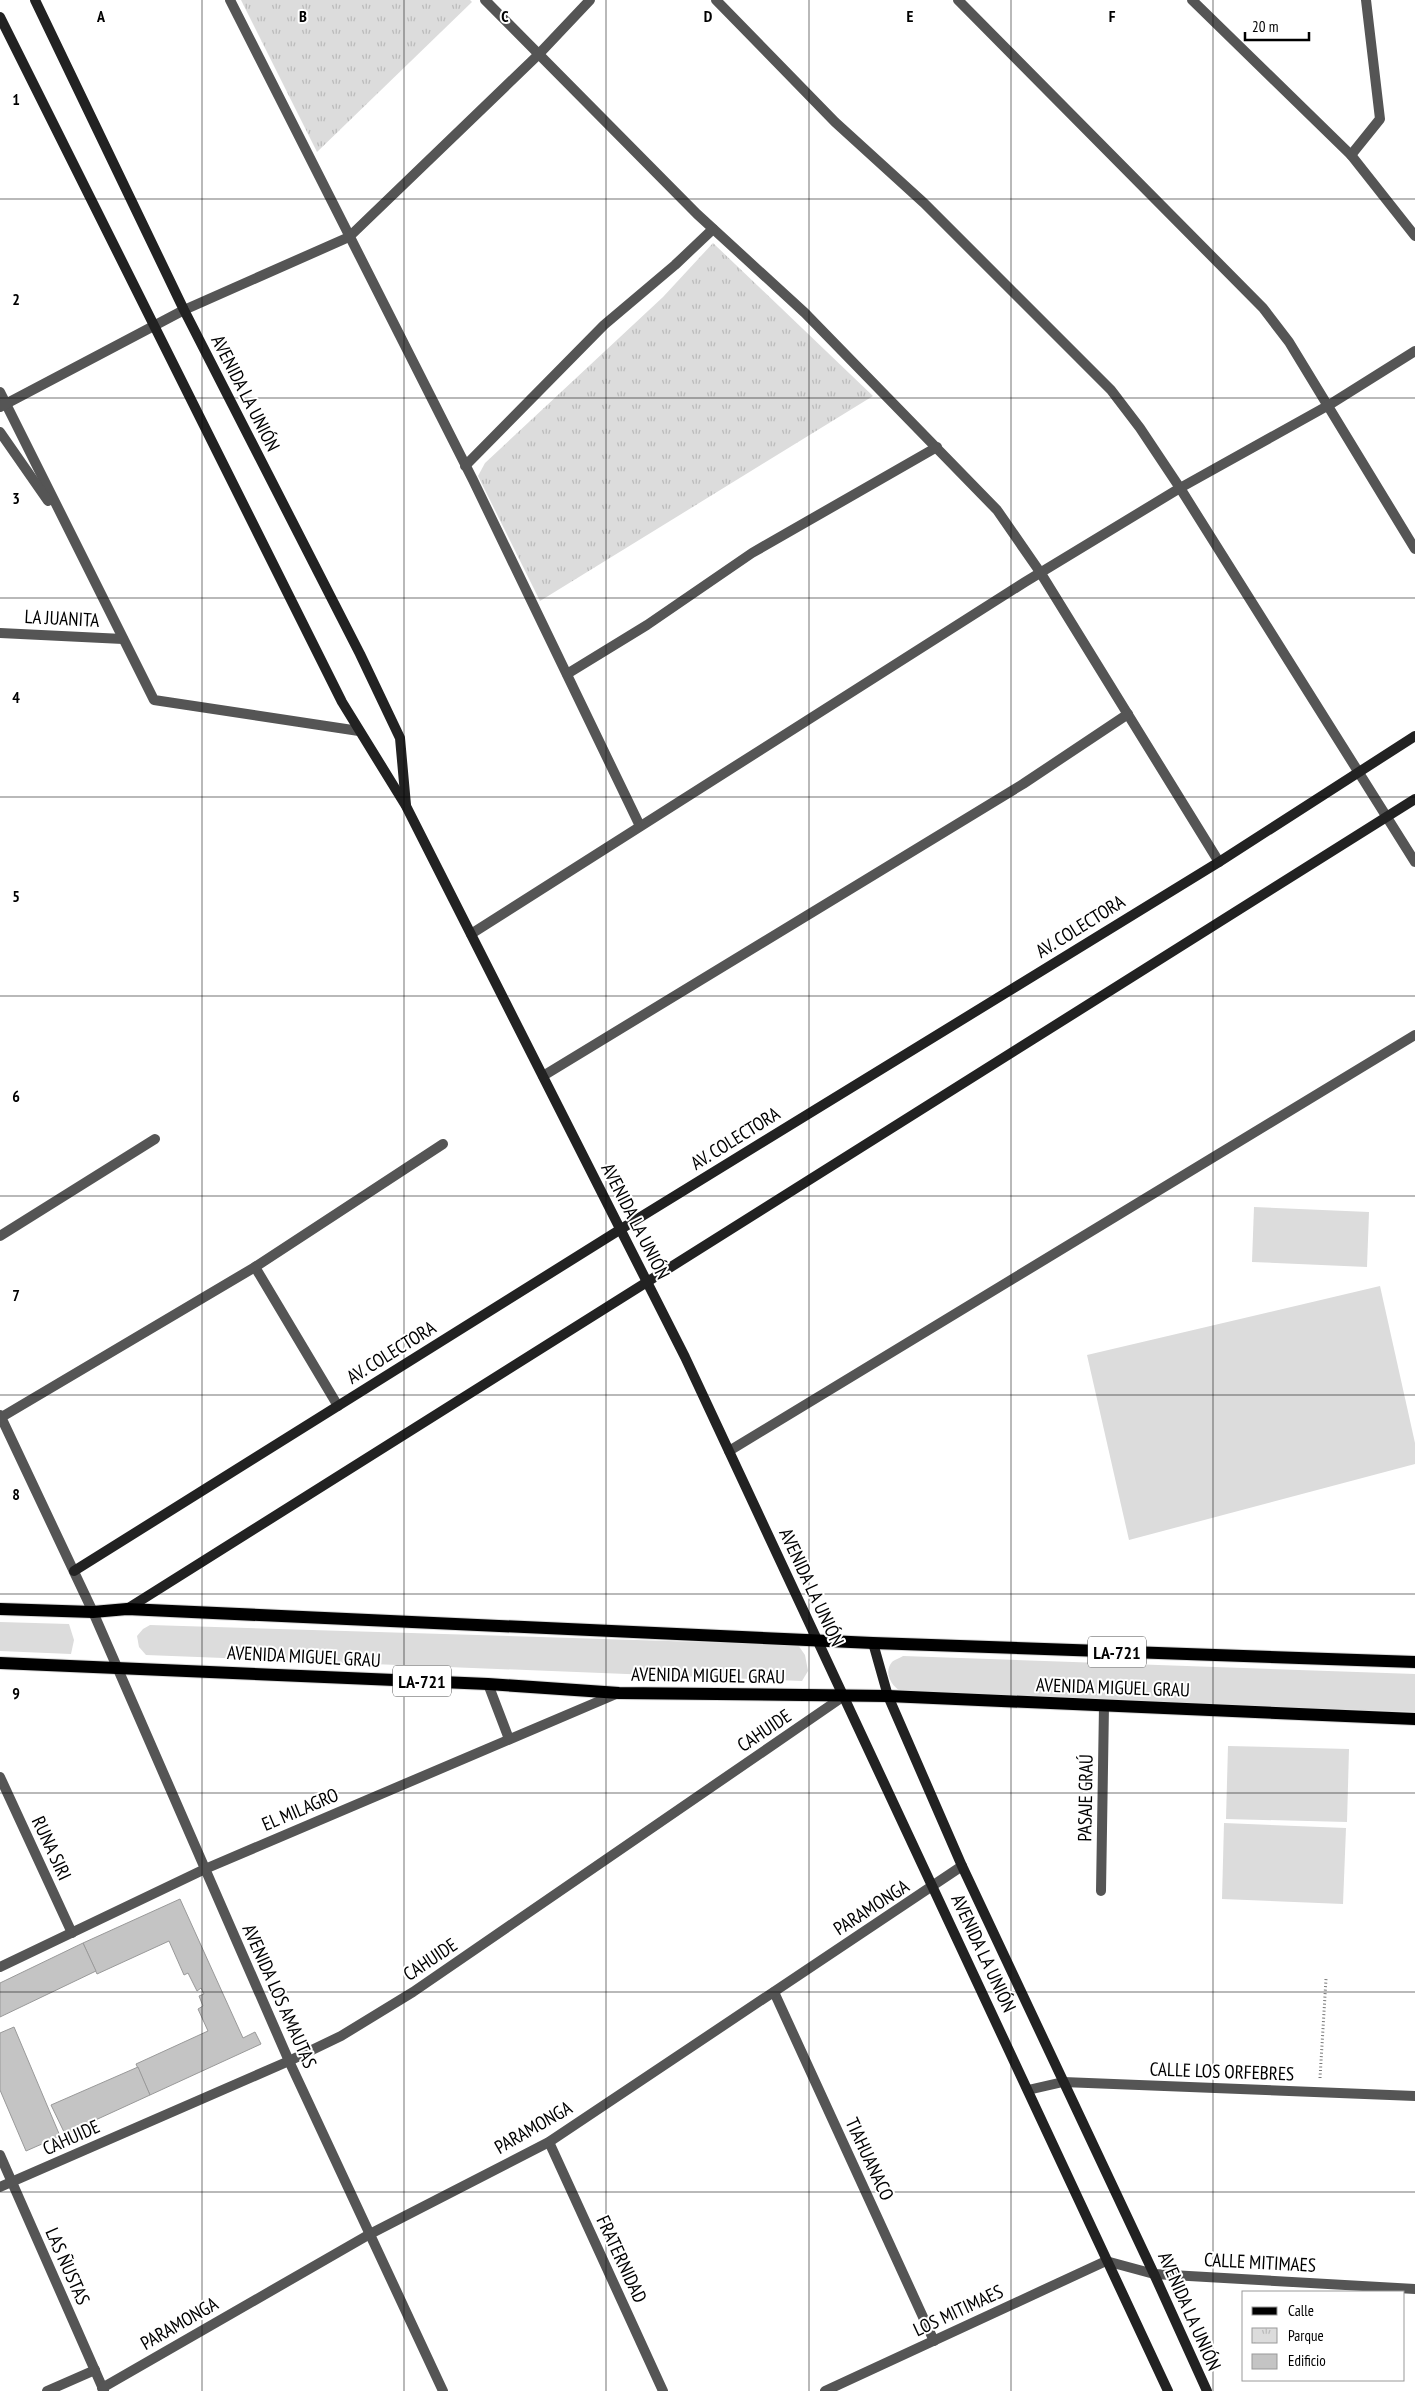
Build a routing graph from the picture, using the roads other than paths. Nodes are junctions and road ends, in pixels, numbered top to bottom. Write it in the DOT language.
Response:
graph roads {
  1 [pos="35,0"];
  2 [pos="230,0"];
  3 [pos="485,0"];
  4 [pos="590,0"];
  5 [pos="716,0"];
  6 [pos="958,0"];
  7 [pos="1192,0"];
  8 [pos="1366,0"];
  9 [pos="0,17"];
  10 [pos="538,55"];
  11 [pos="1351,155"];
  12 [pos="714,229"];
  13 [pos="349,236"];
  14 [pos="1415,236"];
  15 [pos="184,310"];
  16 [pos="155,325"];
  17 [pos="1415,351"];
  18 [pos="0,392"];
  19 [pos="3,405"];
  20 [pos="1329,405"];
  21 [pos="0,432"];
  22 [pos="937,447"];
  23 [pos="465,466"];
  24 [pos="1180,488"];
  25 [pos="68,529"];
  26 [pos="1415,549"];
  27 [pos="1040,572"];
  28 [pos="0,632"];
  29 [pos="123,639"];
  30 [pos="568,674"];
  31 [pos="1128,714"];
  32 [pos="359,731"];
  33 [pos="1415,736"];
  34 [pos="1359,771"];
  35 [pos="1415,799"];
  36 [pos="406,806"];
  37 [pos="1388,816"];
  38 [pos="640,826"];
  39 [pos="1219,862"];
  40 [pos="1415,862"];
  41 [pos="471,934"];
  42 [pos="1415,1035"];
  43 [pos="543,1076"];
  44 [pos="155,1139"];
  45 [pos="443,1144"];
  46 [pos="621,1229"];
  47 [pos="0,1236"];
  48 [pos="255,1267"];
  49 [pos="648,1283"];
  50 [pos="338,1406"];
  51 [pos="0,1417"];
  52 [pos="729,1451"];
  53 [pos="74,1571"];
  54 [pos="0,1609"];
  55 [pos="127,1609"];
  56 [pos="94,1612"];
  57 [pos="818,1641"];
  58 [pos="873,1643"];
  59 [pos="1415,1662"];
  60 [pos="0,1663"];
  61 [pos="117,1667"];
  62 [pos="488,1684"];
  63 [pos="619,1692"];
  64 [pos="844,1696"];
  65 [pos="888,1696"];
  66 [pos="1104,1706"];
  67 [pos="1415,1719"];
  68 [pos="509,1739"];
  69 [pos="0,1777"];
  70 [pos="962,1866"];
  71 [pos="205,1869"];
  72 [pos="934,1886"];
  73 [pos="1101,1891"];
  74 [pos="72,1933"];
  75 [pos="0,1967"];
  76 [pos="774,1992"];
  77 [pos="289,2061"];
  78 [pos="1063,2082"];
  79 [pos="1028,2090"];
  80 [pos="1415,2096"];
  81 [pos="549,2142"];
  82 [pos="0,2155"];
  83 [pos="12,2182"];
  84 [pos="0,2187"];
  85 [pos="370,2234"];
  86 [pos="1106,2261"];
  87 [pos="1154,2274"];
  88 [pos="1415,2289"];
  89 [pos="934,2340"];
  90 [pos="95,2370"];
  91 [pos="442,2388"];
  92 [pos="103,2389"];
  93 [pos="47,2391"];
  94 [pos="430,2391"];
  95 [pos="663,2391"];
  96 [pos="825,2391"];
  97 [pos="1168,2391"];
  98 [pos="1206,2391"];
  1 -- 15 [label="street, AVENIDA LA UNIÓN"];
  2 -- 13 [label="street"];
  3 -- 10 [label="street"];
  4 -- 10 [label="street"];
  5 -- 24 [label="street"];
  6 -- 20 [label="street"];
  7 -- 11 [label="street"];
  8 -- 11 [label="street"];
  9 -- 16 [label="street, AVENIDA LA UNIÓN"];
  10 -- 12 [label="street"];
  10 -- 13 [label="street"];
  11 -- 14 [label="street"];
  12 -- 22 [label="street"];
  12 -- 23 [label="street"];
  13 -- 15 [label="street"];
  13 -- 23 [label="street"];
  15 -- 16 [label="street"];
  15 -- 36 [label="street, AVENIDA LA UNIÓN"];
  16 -- 19 [label="street"];
  16 -- 32 [label="street, AVENIDA LA UNIÓN"];
  17 -- 20 [label="street"];
  18 -- 19 [label="street"];
  19 -- 25 [label="street"];
  20 -- 24 [label="street"];
  20 -- 26 [label="street"];
  21 -- 25 [label="street"];
  22 -- 27 [label="street"];
  22 -- 30 [label="street"];
  23 -- 30 [label="street"];
  24 -- 27 [label="street"];
  24 -- 34 [label="street"];
  25 -- 29 [label="street"];
  27 -- 31 [label="street"];
  27 -- 38 [label="street"];
  28 -- 29 [label="street, LA JUANITA"];
  29 -- 32 [label="street"];
  30 -- 38 [label="street"];
  31 -- 39 [label="street"];
  31 -- 43 [label="street"];
  32 -- 36 [label="street, AVENIDA LA UNIÓN"];
  33 -- 34 [label="street, AV. COLECTORA"];
  34 -- 37 [label="street"];
  34 -- 39 [label="street, AV. COLECTORA"];
  35 -- 37 [label="street"];
  36 -- 41 [label="street, AVENIDA LA UNIÓN"];
  37 -- 40 [label="street"];
  37 -- 49 [label="street"];
  38 -- 41 [label="street"];
  39 -- 46 [label="street, AV. COLECTORA"];
  41 -- 43 [label="street, AVENIDA LA UNIÓN"];
  42 -- 52 [label="street"];
  43 -- 46 [label="street, AVENIDA LA UNIÓN"];
  44 -- 47 [label="street"];
  45 -- 48 [label="street"];
  46 -- 49 [label="street, AVENIDA LA UNIÓN"];
  46 -- 50 [label="street, AV. COLECTORA"];
  48 -- 50 [label="street"];
  48 -- 51 [label="street"];
  49 -- 52 [label="street, AVENIDA LA UNIÓN"];
  49 -- 55 [label="street"];
  50 -- 53 [label="street, AV. COLECTORA"];
  51 -- 53 [label="street, AVENIDA LOS AMAUTAS"];
  52 -- 57 [label="street, AVENIDA LA UNIÓN"];
  53 -- 56 [label="street, AVENIDA LOS AMAUTAS"];
  54 -- 56 [label="main road, AVENIDA MIGUEL GRAU / LA-721"];
  55 -- 56 [label="main road, AVENIDA MIGUEL GRAU / LA-721"];
  55 -- 57 [label="main road, AVENIDA MIGUEL GRAU / LA-721"];
  56 -- 61 [label="street, AVENIDA LOS AMAUTAS"];
  57 -- 58 [label="main road, AVENIDA MIGUEL GRAU / LA-721"];
  57 -- 64 [label="street, AVENIDA LA UNIÓN"];
  58 -- 59 [label="main road, AVENIDA MIGUEL GRAU / LA-721"];
  58 -- 65 [label="street, AVENIDA LA UNIÓN"];
  60 -- 61 [label="main road, AVENIDA MIGUEL GRAU / LA-721"];
  61 -- 62 [label="main road, AVENIDA MIGUEL GRAU / LA-721"];
  61 -- 71 [label="street, AVENIDA LOS AMAUTAS"];
  62 -- 63 [label="main road, AVENIDA MIGUEL GRAU / LA-721"];
  62 -- 68 [label="street"];
  63 -- 64 [label="main road, AVENIDA MIGUEL GRAU / LA-721"];
  63 -- 68 [label="street, EL MILAGRO"];
  64 -- 65 [label="main road, AVENIDA MIGUEL GRAU / LA-721"];
  64 -- 72 [label="street, AVENIDA LA UNIÓN"];
  64 -- 77 [label="street, CAHUIDE"];
  65 -- 66 [label="main road, AVENIDA MIGUEL GRAU / LA-721"];
  65 -- 70 [label="street, AVENIDA LA UNIÓN"];
  66 -- 67 [label="main road, AVENIDA MIGUEL GRAU / LA-721"];
  66 -- 73 [label="street, PASAJE GRAÚ"];
  68 -- 71 [label="street, EL MILAGRO"];
  69 -- 74 [label="street, RUNA SIRI"];
  70 -- 72 [label="street, PARAMONGA"];
  70 -- 78 [label="street, AVENIDA LA UNIÓN"];
  71 -- 74 [label="street, EL MILAGRO"];
  71 -- 77 [label="street, AVENIDA LOS AMAUTAS"];
  72 -- 76 [label="street, PARAMONGA"];
  72 -- 79 [label="street, AVENIDA LA UNIÓN"];
  74 -- 75 [label="street, EL MILAGRO"];
  76 -- 81 [label="street, PARAMONGA"];
  76 -- 89 [label="street, TIAHUANACO"];
  77 -- 83 [label="street, CAHUIDE"];
  77 -- 85 [label="street, AVENIDA LOS AMAUTAS"];
  78 -- 79 [label="street, CALLE LOS ORFEBRES"];
  78 -- 80 [label="street, CALLE LOS ORFEBRES"];
  78 -- 87 [label="street, AVENIDA LA UNIÓN"];
  79 -- 86 [label="street, AVENIDA LA UNIÓN"];
  81 -- 85 [label="street, PARAMONGA"];
  81 -- 95 [label="street, FRATERNIDAD"];
  82 -- 83 [label="street, LAS ÑUSTAS"];
  83 -- 84 [label="street, CAHUIDE"];
  83 -- 90 [label="street, LAS ÑUSTAS"];
  85 -- 91 [label="street, AVENIDA LOS AMAUTAS"];
  85 -- 92 [label="street, PARAMONGA"];
  86 -- 87 [label="street, CALLE MITIMAES"];
  86 -- 89 [label="street, LOS MITIMAES"];
  86 -- 97 [label="street, AVENIDA LA UNIÓN"];
  87 -- 88 [label="street, CALLE MITIMAES"];
  87 -- 98 [label="street, AVENIDA LA UNIÓN"];
  89 -- 96 [label="street, LOS MITIMAES"];
  90 -- 92 [label="street, LAS ÑUSTAS"];
  90 -- 93 [label="street"];
  91 -- 94 [label="street"];
}
